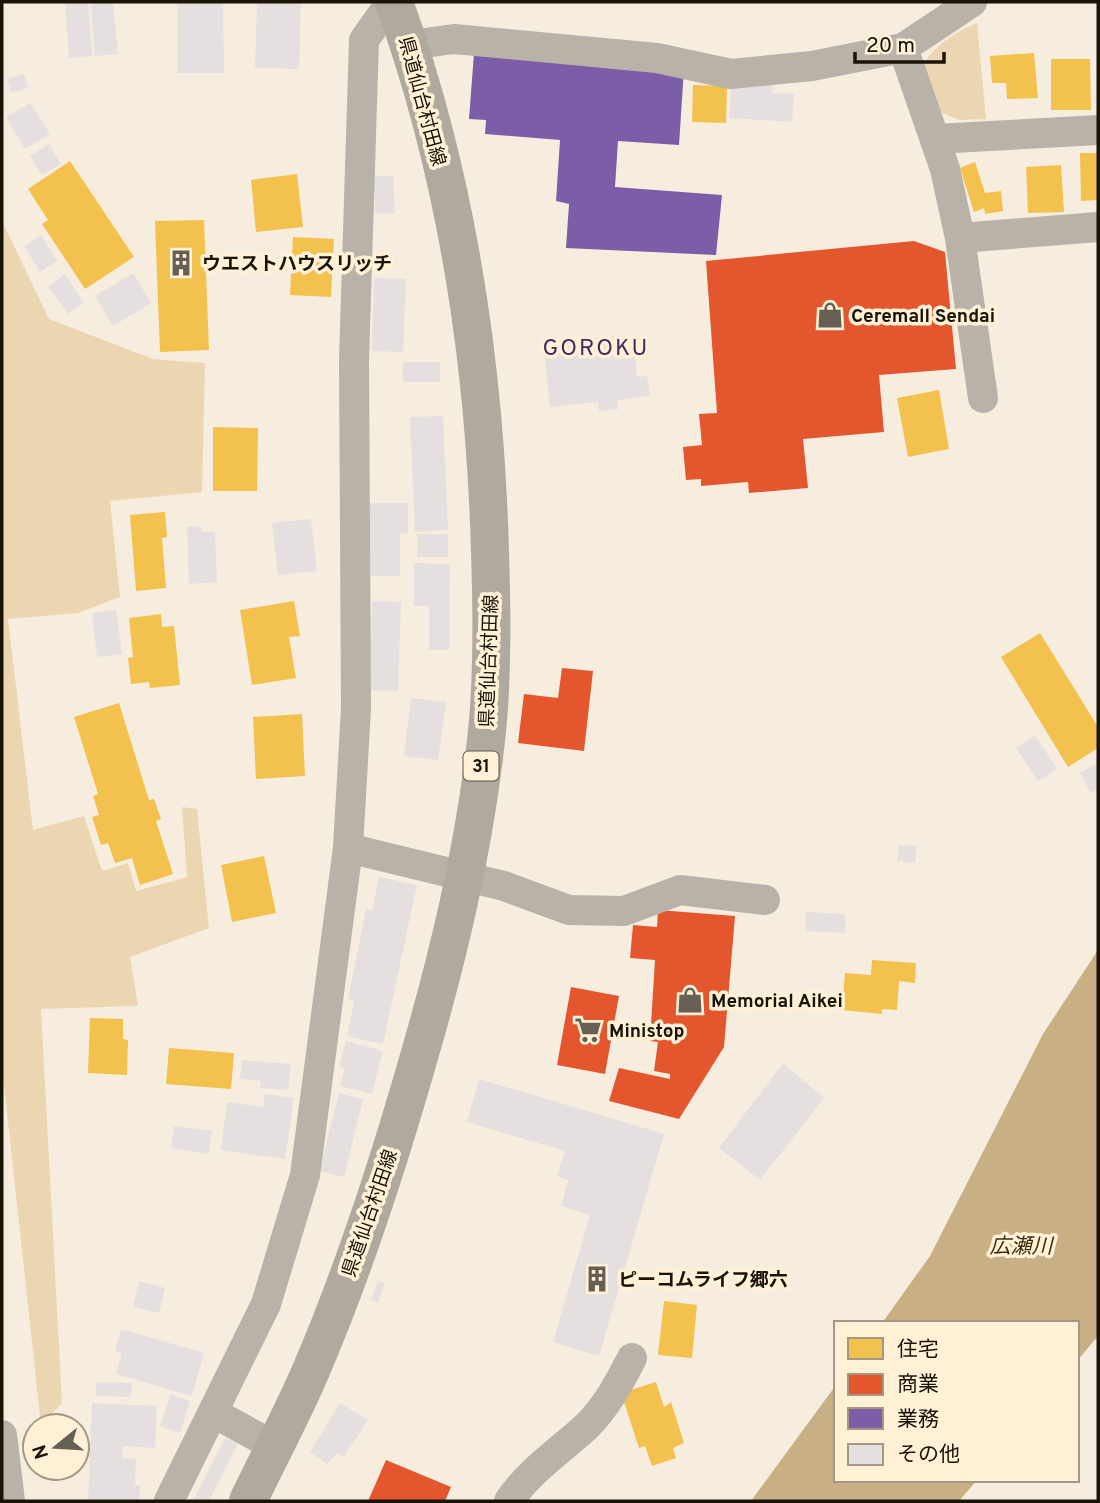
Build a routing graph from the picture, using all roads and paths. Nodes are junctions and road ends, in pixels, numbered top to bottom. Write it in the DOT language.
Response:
graph roads {
  1 [pos="393,2"];
  2 [pos="972,2"];
  3 [pos="410,45"];
  4 [pos="903,48"];
  5 [pos="1098,130"];
  6 [pos="935,139"];
  7 [pos="1098,228"];
  8 [pos="960,238"];
  9 [pos="983,398"];
  10 [pos="348,848"];
  11 [pos="464,875"];
  12 [pos="765,900"];
  13 [pos="632,1358"];
  14 [pos="214,1413"];
  15 [pos="2,1435"];
  16 [pos="274,1446"];
  17 [pos="9,1501"];
  18 [pos="169,1501"];
  19 [pos="248,1501"];
  20 [pos="509,1501"];
  1 -- 3 [label="main road, 県道仙台村田線 / 31"];
  1 -- 10 [label="street"];
  2 -- 4 [label="street"];
  3 -- 4 [label="street"];
  3 -- 11 [label="main road, 県道仙台村田線 / 31"];
  4 -- 6 [label="street"];
  5 -- 6 [label="street"];
  6 -- 8 [label="street"];
  7 -- 8 [label="street"];
  8 -- 9 [label="street"];
  10 -- 11 [label="street"];
  10 -- 14 [label="street"];
  11 -- 12 [label="street"];
  11 -- 16 [label="main road, 県道仙台村田線 / 31"];
  13 -- 20 [label="street"];
  14 -- 16 [label="street"];
  14 -- 18 [label="street"];
  15 -- 17 [label="street"];
  16 -- 19 [label="main road, 県道仙台村田線 / 31"];
}
